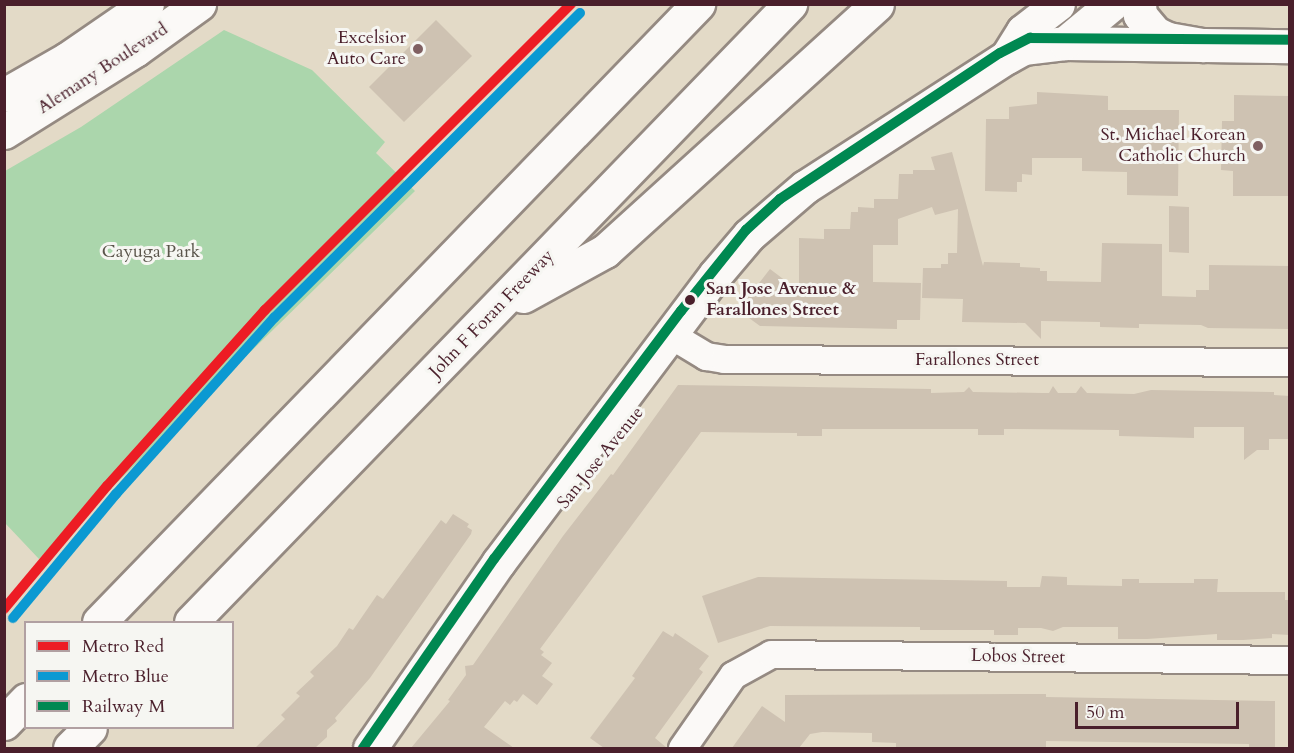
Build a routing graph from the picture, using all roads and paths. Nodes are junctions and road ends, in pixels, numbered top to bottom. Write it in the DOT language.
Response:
graph roads {
  1 [pos="147,4"];
  2 [pos="199,4"];
  3 [pos="698,4"];
  4 [pos="790,4"];
  5 [pos="877,4"];
  6 [pos="1059,4"];
  7 [pos="1076,4"];
  8 [pos="1112,4"];
  9 [pos="1138,4"];
  10 [pos="1065,43"];
  11 [pos="1203,45"];
  12 [pos="1290,46"];
  13 [pos="1007,57"];
  14 [pos="4,96"];
  15 [pos="4,132"];
  16 [pos="495,312"];
  17 [pos="671,334"];
  18 [pos="1290,362"];
  19 [pos="100,621"];
  20 [pos="192,621"];
  21 [pos="1290,660"];
  22 [pos="24,701"];
  23 [pos="4,723"];
  24 [pos="89,729"];
  25 [pos="70,748"];
  26 [pos="370,748"];
  27 [pos="682,748"];
  1 -- 14 [label="main road, Alemany Boulevard"];
  2 -- 15 [label="main road, Alemany Boulevard"];
  3 -- 19 [label="main road"];
  4 -- 16 [label="main road, John F Foran Freeway"];
  5 -- 16 [label="main road"];
  6 -- 13 [label="main road, San Jose Avenue"];
  7 -- 10 [label="main road"];
  8 -- 10 [label="main road"];
  9 -- 11 [label="main road"];
  10 -- 11 [label="main road, San Jose Avenue"];
  10 -- 13 [label="main road, San Jose Avenue"];
  11 -- 12 [label="main road"];
  13 -- 17 [label="main road, San Jose Avenue"];
  16 -- 20 [label="main road, John F Foran Freeway"];
  17 -- 18 [label="street, Farallones Street"];
  17 -- 26 [label="main road, San Jose Avenue"];
  21 -- 27 [label="street, Lobos Street"];
  22 -- 23 [label="main road"];
  24 -- 25 [label="main road"];
}
